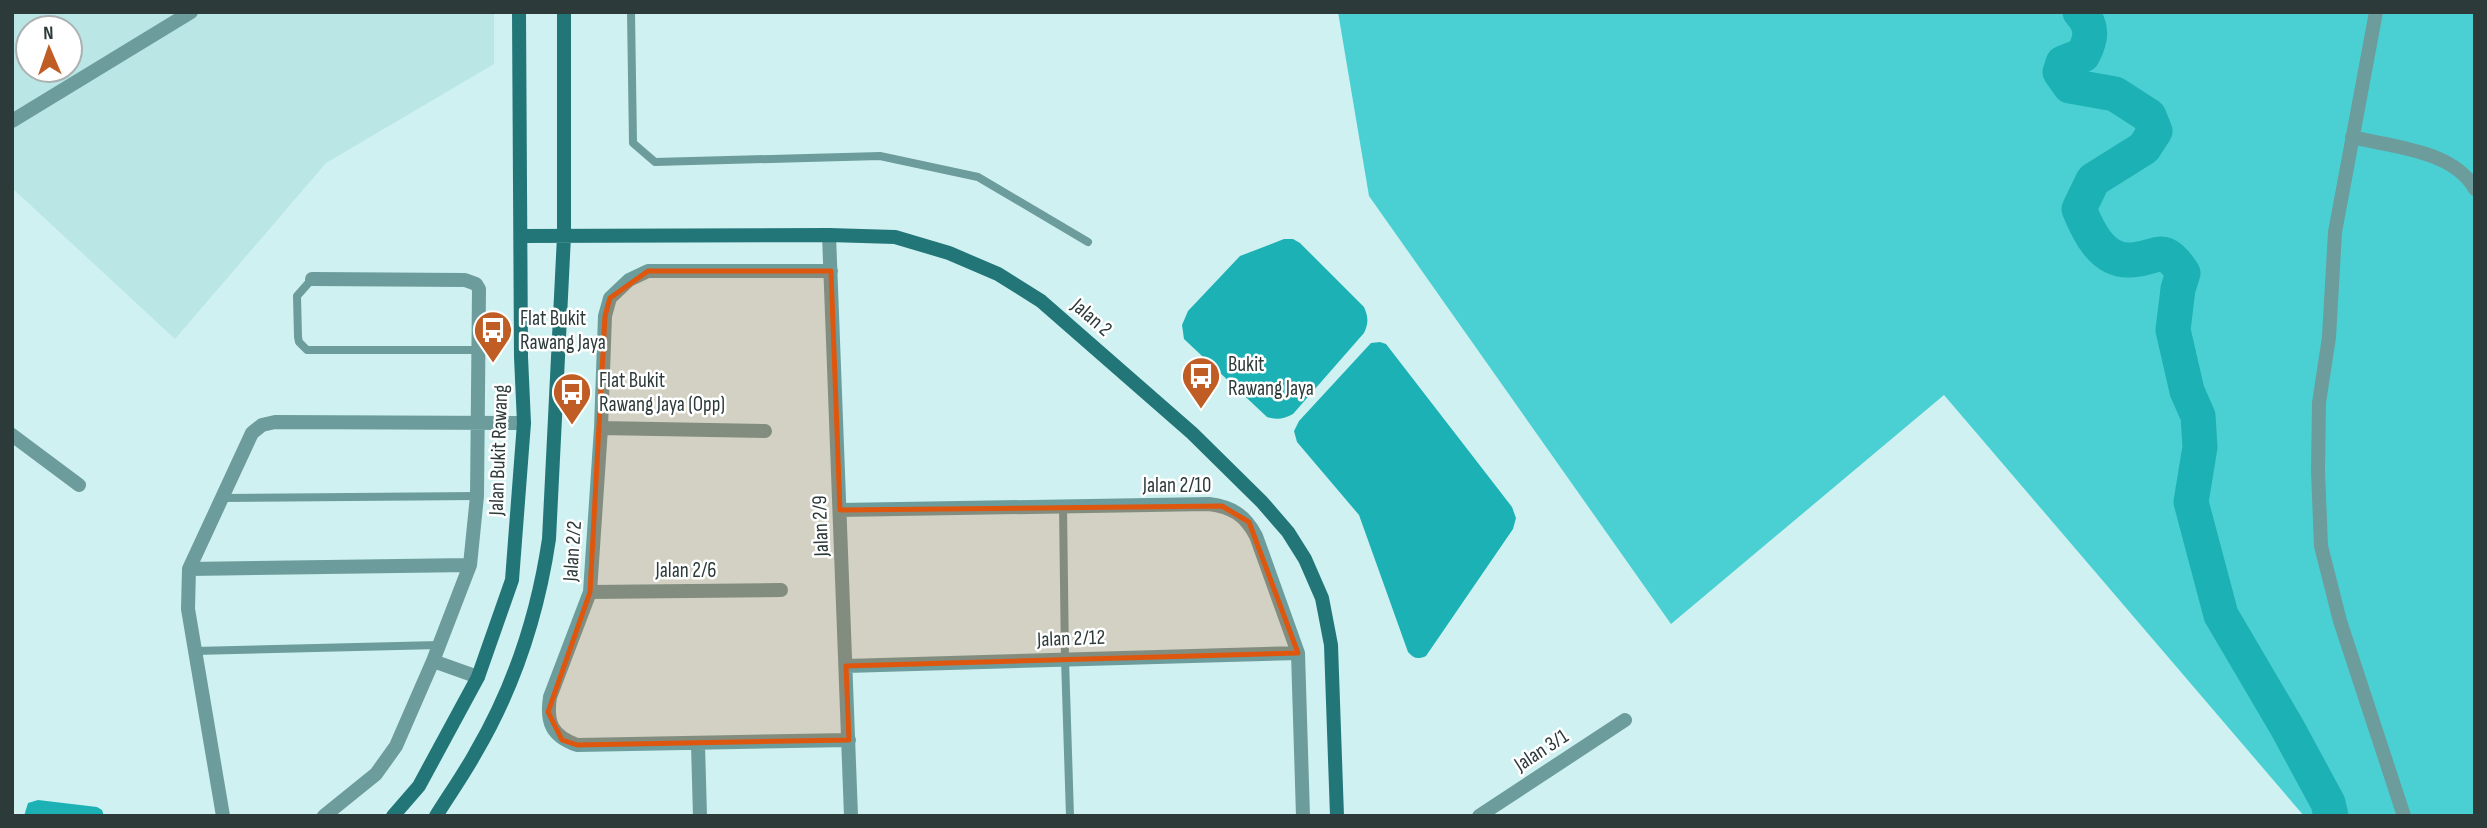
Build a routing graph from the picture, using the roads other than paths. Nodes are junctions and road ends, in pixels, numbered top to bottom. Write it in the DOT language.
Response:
graph roads {
  1 [pos="191,12"];
  2 [pos="519,12"];
  3 [pos="564,12"];
  4 [pos="631,12"];
  5 [pos="2376,12"];
  6 [pos="12,121"];
  7 [pos="2352,137"];
  8 [pos="2475,189"];
  9 [pos="829,235"];
  10 [pos="521,236"];
  11 [pos="564,236"];
  12 [pos="1088,242"];
  13 [pos="831,271"];
  14 [pos="312,279"];
  15 [pos="480,350"];
  16 [pos="479,421"];
  17 [pos="524,423"];
  18 [pos="601,428"];
  19 [pos="765,431"];
  20 [pos="12,435"];
  21 [pos="79,485"];
  22 [pos="477,496"];
  23 [pos="222,499"];
  24 [pos="1063,507"];
  25 [pos="840,510"];
  26 [pos="470,565"];
  27 [pos="189,569"];
  28 [pos="781,590"];
  29 [pos="590,592"];
  30 [pos="440,645"];
  31 [pos="194,651"];
  32 [pos="1298,653"];
  33 [pos="1065,659"];
  34 [pos="433,661"];
  35 [pos="846,666"];
  36 [pos="478,677"];
  37 [pos="1625,720"];
  38 [pos="849,740"];
  39 [pos="698,745"];
  40 [pos="223,816"];
  41 [pos="324,816"];
  42 [pos="393,816"];
  43 [pos="436,816"];
  44 [pos="699,816"];
  45 [pos="852,816"];
  46 [pos="1070,816"];
  47 [pos="1303,816"];
  48 [pos="1337,816"];
  49 [pos="1479,816"];
  50 [pos="2404,816"];
  1 -- 6 [label="street"];
  2 -- 10 [label="street, Jalan Bukit Rawang"];
  3 -- 11 [label="street"];
  4 -- 12 [label="lane"];
  5 -- 7 [label="street"];
  7 -- 8 [label="street"];
  7 -- 50 [label="street"];
  9 -- 11 [label="street, Jalan 2"];
  9 -- 13 [label="street, Jalan 2/9"];
  9 -- 48 [label="street, Jalan 2"];
  10 -- 11 [label="street, Jalan 2"];
  10 -- 17 [label="street, Jalan Bukit Rawang"];
  11 -- 43 [label="street"];
  13 -- 18 [label="street, Jalan 2/2"];
  13 -- 25 [label="street, Jalan 2/9"];
  14 -- 15 [label="street"];
  14 -- 15 [label="lane"];
  15 -- 16 [label="street"];
  16 -- 17 [label="street"];
  16 -- 22 [label="street"];
  16 -- 23 [label="street"];
  17 -- 36 [label="street, Jalan Bukit Rawang"];
  18 -- 19 [label="street"];
  18 -- 29 [label="street, Jalan 2/2"];
  20 -- 21 [label="street"];
  22 -- 23 [label="lane"];
  22 -- 26 [label="street"];
  23 -- 27 [label="street"];
  24 -- 25 [label="street, Jalan 2/10"];
  24 -- 32 [label="street, Jalan 2/10"];
  24 -- 33 [label="lane"];
  25 -- 35 [label="street, Jalan 2/9"];
  26 -- 27 [label="street"];
  26 -- 30 [label="street"];
  27 -- 31 [label="street"];
  28 -- 29 [label="street, Jalan 2/6"];
  29 -- 39 [label="street, Jalan 2/2"];
  30 -- 31 [label="lane"];
  30 -- 34 [label="street"];
  31 -- 40 [label="street"];
  32 -- 33 [label="street, Jalan 2/12"];
  32 -- 47 [label="street, Jalan 2/10"];
  33 -- 35 [label="street, Jalan 2/12"];
  33 -- 46 [label="lane"];
  34 -- 36 [label="street"];
  34 -- 41 [label="street"];
  35 -- 38 [label="street, Jalan 2/9"];
  36 -- 42 [label="street, Jalan Bukit Rawang"];
  37 -- 49 [label="street, Jalan 3/1"];
  38 -- 39 [label="street, Jalan 2/2"];
  38 -- 45 [label="street, Jalan 2/9"];
  39 -- 44 [label="street"];
}
